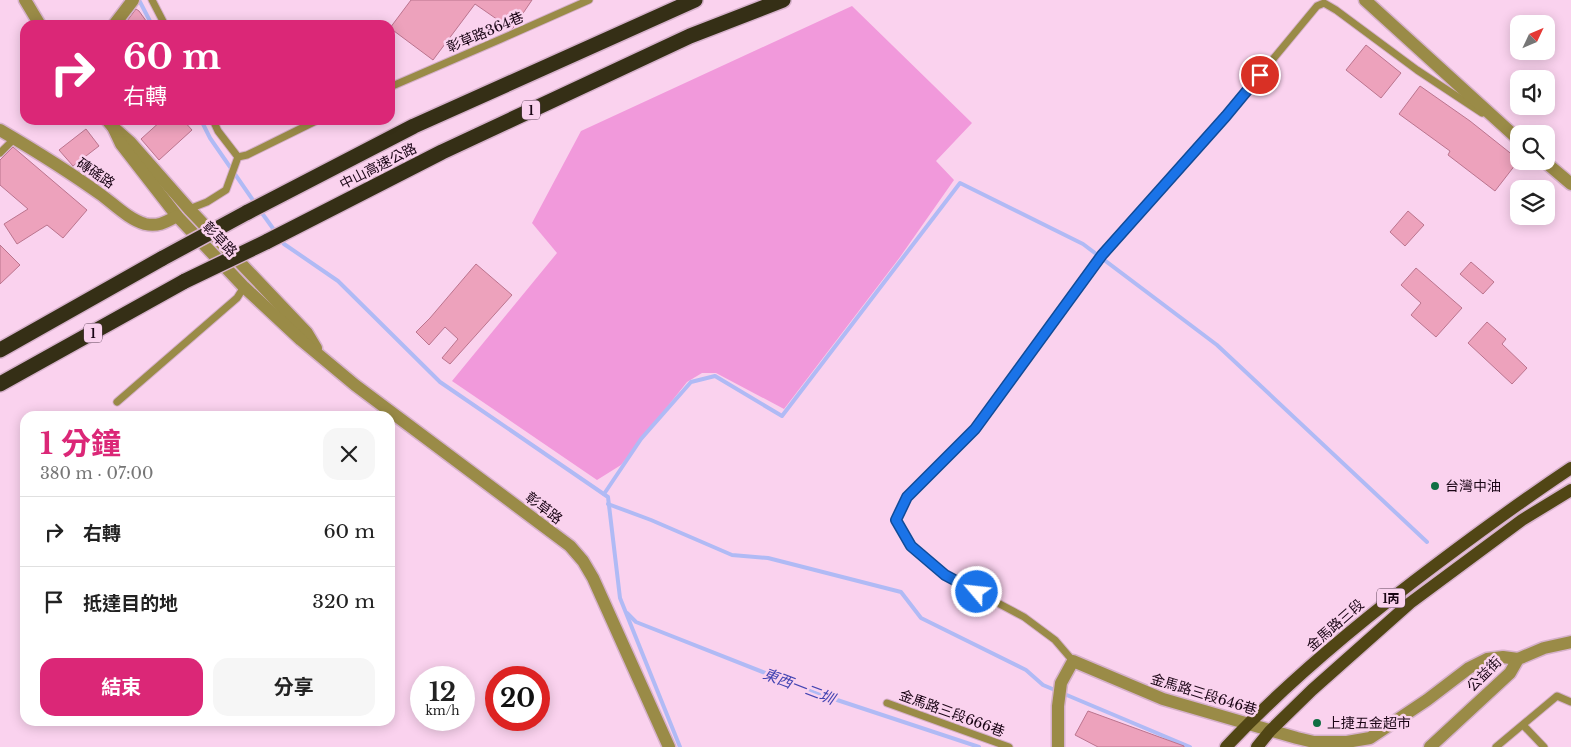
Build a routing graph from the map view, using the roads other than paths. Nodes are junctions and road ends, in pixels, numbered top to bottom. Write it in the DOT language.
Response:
graph roads {
  1 [pos="25,0"];
  2 [pos="152,0"];
  3 [pos="589,0"];
  4 [pos="695,0"];
  5 [pos="783,0"];
  6 [pos="1365,0"];
  7 [pos="132,1"];
  8 [pos="37,20"];
  9 [pos="118,20"];
  10 [pos="162,20"];
  11 [pos="395,85"];
  12 [pos="111,125"];
  13 [pos="111,125"];
  14 [pos="215,125"];
  15 [pos="308,125"];
  16 [pos="1501,125"];
  17 [pos="0,130"];
  18 [pos="1510,132"];
  19 [pos="14,139"];
  20 [pos="0,153"];
  21 [pos="237,159"];
  22 [pos="1555,170"];
  23 [pos="1571,184"];
  24 [pos="189,209"];
  25 [pos="177,216"];
  26 [pos="244,287"];
  27 [pos="0,350"];
  28 [pos="322,358"];
  29 [pos="0,384"];
  30 [pos="117,402"];
  31 [pos="390,411"];
  32 [pos="395,415"];
  33 [pos="1571,468"];
  34 [pos="1571,490"];
  35 [pos="1485,528"];
  36 [pos="1495,541"];
  37 [pos="1571,642"];
  38 [pos="1518,659"];
  39 [pos="1074,661"];
  40 [pos="1571,702"];
  41 [pos="887,703"];
  42 [pos="1248,723"];
  43 [pos="1523,725"];
  44 [pos="1270,731"];
  45 [pos="670,747"];
  46 [pos="1009,747"];
  47 [pos="1058,747"];
  48 [pos="1226,747"];
  49 [pos="1257,747"];
  50 [pos="1430,747"];
  51 [pos="1496,747"];
  52 [pos="1544,747"];
  1 -- 8 [label="street"];
  2 -- 10 [label="lane"];
  3 -- 11 [label="lane, 彰草路364巷"];
  4 -- 27 [label="highway, 中山高速公路 / 1, bridge"];
  5 -- 29 [label="highway, 中山高速公路 / 1, bridge"];
  6 -- 16 [label="street"];
  7 -- 9 [label="street"];
  12 -- 24 [label="street, 彰草路"];
  13 -- 25 [label="street, 彰草路"];
  14 -- 21 [label="lane"];
  15 -- 21 [label="lane"];
  16 -- 18 [label="street"];
  16 -- 39 [label="lane"];
  17 -- 19 [label="street, 磚磘路"];
  19 -- 20 [label="lane"];
  19 -- 25 [label="street, 磚磘路"];
  21 -- 24 [label="lane"];
  22 -- 23 [label="street"];
  24 -- 28 [label="street, 彰草路"];
  25 -- 26 [label="street, 彰草路"];
  26 -- 28 [label="street, 彰草路"];
  26 -- 30 [label="lane"];
  28 -- 31 [label="street, 彰草路"];
  32 -- 45 [label="street, 彰草路"];
  33 -- 35 [label="main road, 金馬路三段 / 1丙"];
  34 -- 36 [label="main road, 1丙"];
  35 -- 36 [label="main road"];
  35 -- 42 [label="main road, 金馬路三段 / 1丙"];
  36 -- 44 [label="main road, 1丙"];
  37 -- 38 [label="street, 公益街"];
  38 -- 44 [label="street, 金馬路三段646巷"];
  38 -- 50 [label="street, 公益街"];
  39 -- 42 [label="street, 金馬路三段646巷"];
  39 -- 47 [label="street"];
  40 -- 43 [label="lane"];
  41 -- 46 [label="lane, 金馬路三段666巷"];
  42 -- 44 [label="street, 金馬路三段646巷"];
  42 -- 48 [label="main road, 金馬路三段 / 1丙"];
  43 -- 51 [label="lane"];
  43 -- 52 [label="lane"];
  44 -- 49 [label="main road, 1丙"];
}
